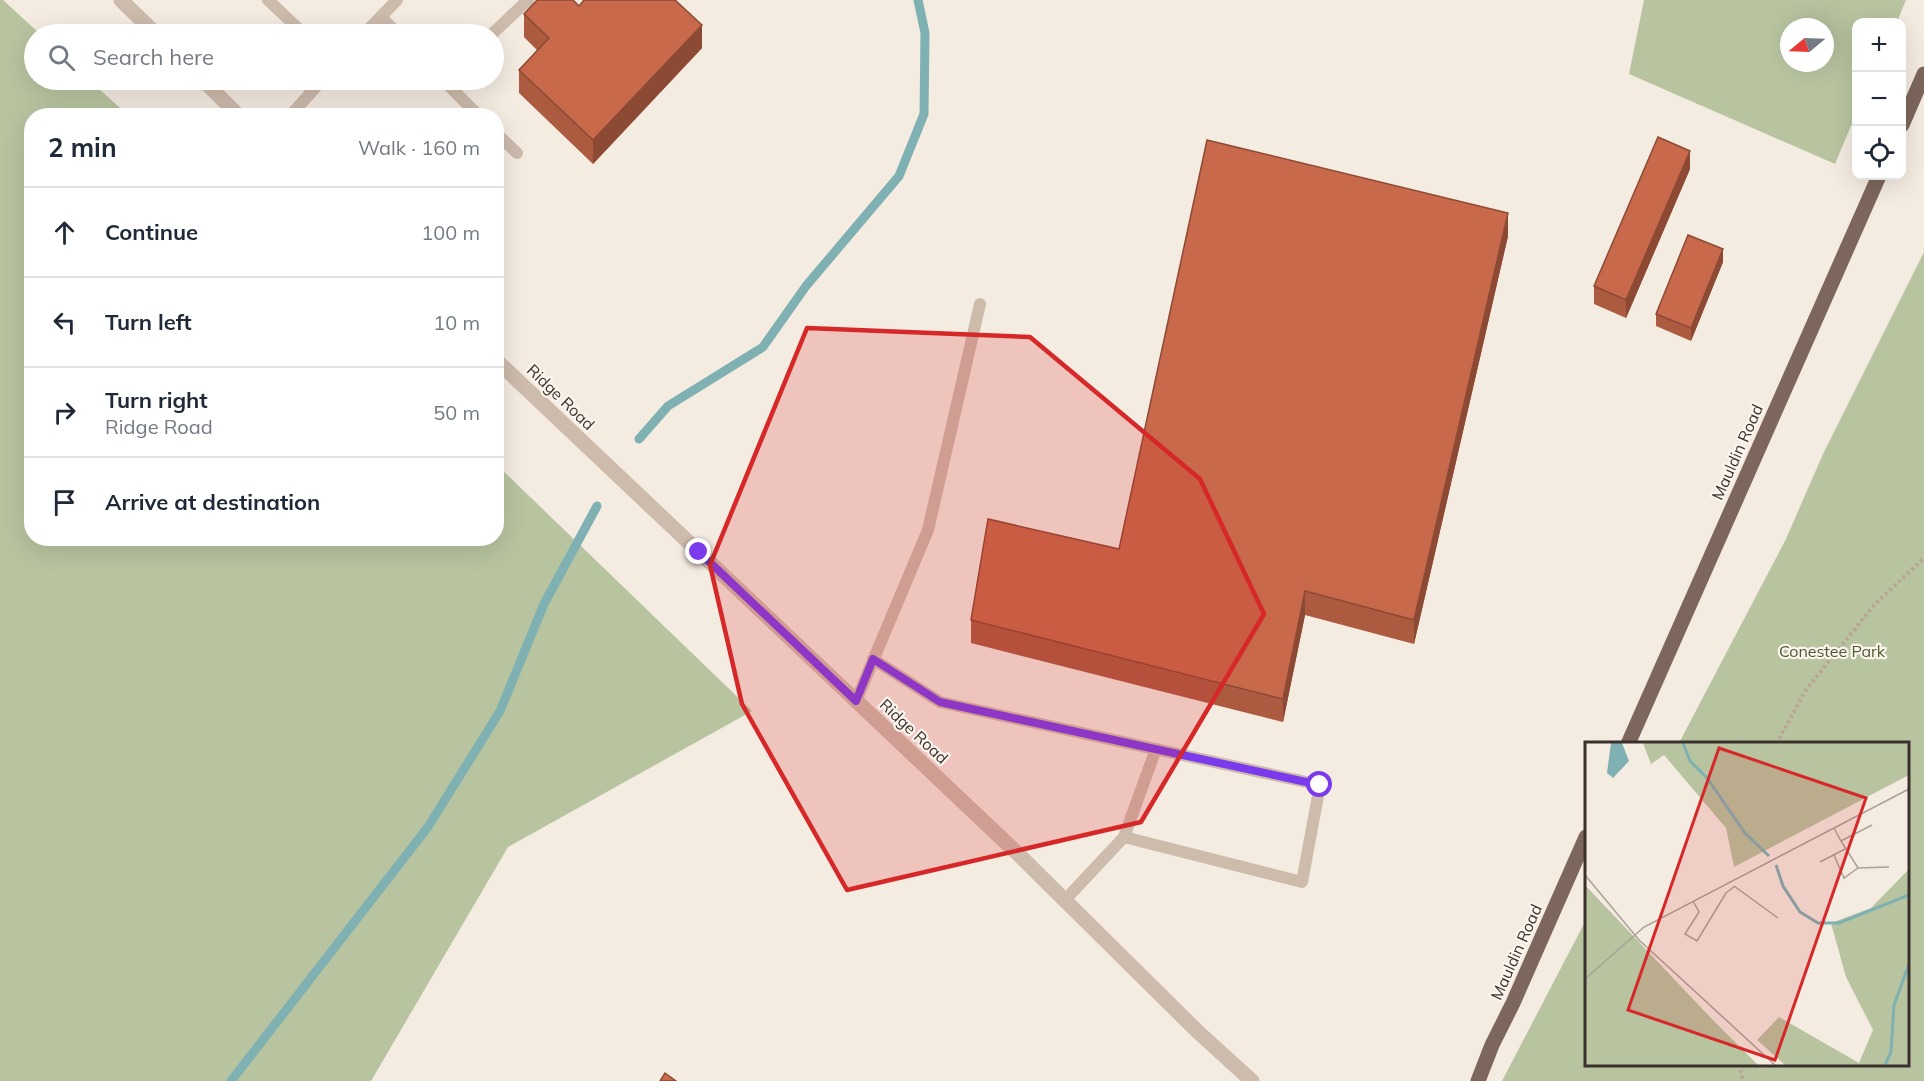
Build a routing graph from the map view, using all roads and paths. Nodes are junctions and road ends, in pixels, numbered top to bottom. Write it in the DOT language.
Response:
graph roads {
  1 [pos="121,0"];
  2 [pos="268,0"];
  3 [pos="397,0"];
  4 [pos="528,0"];
  5 [pos="381,17"];
  6 [pos="146,24"];
  7 [pos="293,24"];
  8 [pos="374,24"];
  9 [pos="388,24"];
  10 [pos="503,24"];
  11 [pos="1924,74"];
  12 [pos="213,90"];
  13 [pos="312,90"];
  14 [pos="454,90"];
  15 [pos="232,108"];
  16 [pos="297,108"];
  17 [pos="471,108"];
  18 [pos="1906,116"];
  19 [pos="504,141"];
  20 [pos="517,153"];
  21 [pos="1877,180"];
  22 [pos="980,304"];
  23 [pos="504,368"];
  24 [pos="1924,558"];
  25 [pos="873,659"];
  26 [pos="856,701"];
  27 [pos="1629,742"];
  28 [pos="1777,742"];
  29 [pos="1156,749"];
  30 [pos="1124,837"];
  31 [pos="1585,842"];
  32 [pos="1064,901"];
  33 [pos="1739,1066"];
  34 [pos="1252,1081"];
  35 [pos="1478,1081"];
  36 [pos="1743,1081"];
  1 -- 6 [label="street"];
  2 -- 7 [label="lane"];
  3 -- 5 [label="lane"];
  4 -- 10 [label="lane"];
  5 -- 8 [label="lane"];
  5 -- 9 [label="lane"];
  11 -- 18 [label="main road"];
  12 -- 15 [label="street"];
  13 -- 16 [label="lane"];
  14 -- 17 [label="lane"];
  19 -- 20 [label="lane"];
  21 -- 27 [label="main road, Mauldin Road"];
  22 -- 25 [label="lane"];
  23 -- 26 [label="street, Ridge Road"];
  24 -- 28 [label="path"];
  25 -- 26 [label="lane"];
  25 -- 29 [label="lane"];
  26 -- 32 [label="street, Ridge Road"];
  29 -- 30 [label="lane"];
  29 -- 30 [label="lane"];
  30 -- 32 [label="lane"];
  31 -- 35 [label="main road, Mauldin Road"];
  32 -- 34 [label="street, Ridge Road"];
  33 -- 36 [label="path"];
}
